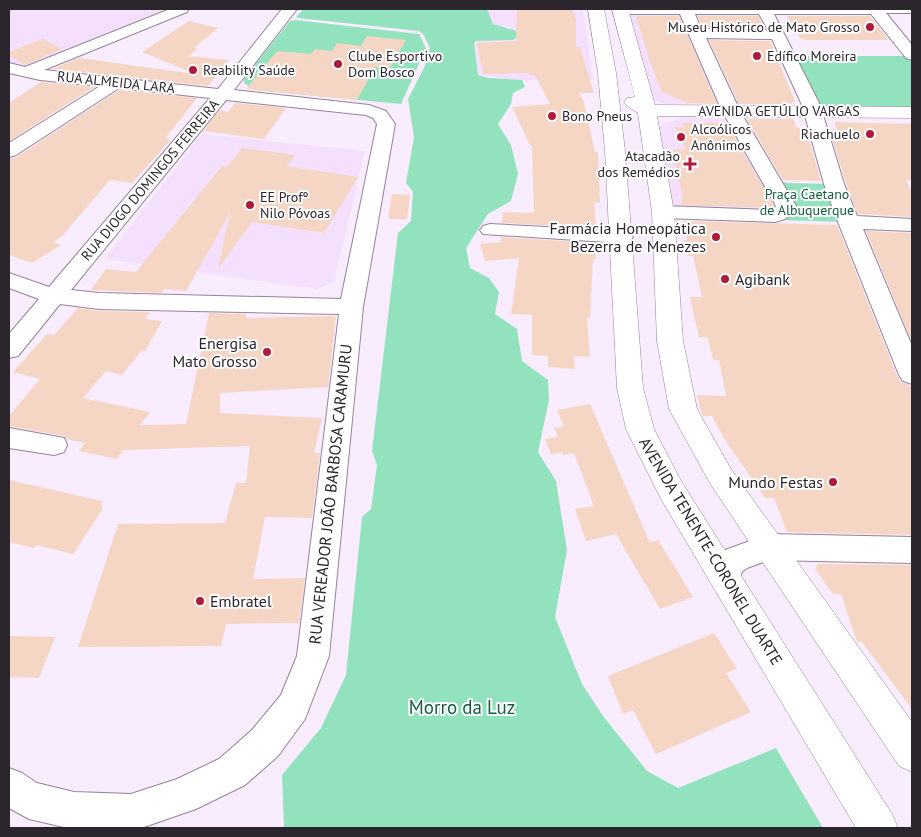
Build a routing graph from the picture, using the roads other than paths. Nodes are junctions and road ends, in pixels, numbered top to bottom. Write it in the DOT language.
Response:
graph roads {
  1 [pos="182,9"];
  2 [pos="290,9"];
  3 [pos="596,9"];
  4 [pos="912,9"];
  5 [pos="620,10"];
  6 [pos="685,10"];
  7 [pos="764,10"];
  8 [pos="875,10"];
  9 [pos="695,33"];
  10 [pos="778,35"];
  11 [pos="912,55"];
  12 [pos="607,72"];
  13 [pos="14,73"];
  14 [pos="118,82"];
  15 [pos="223,93"];
  16 [pos="647,110"];
  17 [pos="732,111"];
  18 [pos="813,112"];
  19 [pos="912,112"];
  20 [pos="613,141"];
  21 [pos="9,151"];
  22 [pos="661,201"];
  23 [pos="848,222"];
  24 [pos="912,225"];
  25 [pos="490,230"];
  26 [pos="622,237"];
  27 [pos="11,283"];
  28 [pos="53,296"];
  29 [pos="351,307"];
  30 [pos="9,350"];
  31 [pos="912,375"];
  32 [pos="9,438"];
  33 [pos="54,445"];
  34 [pos="769,547"];
  35 [pos="912,550"];
  36 [pos="725,578"];
  37 [pos="912,753"];
  38 [pos="9,786"];
  39 [pos="878,828"];
  1 -- 13 [label="street"];
  2 -- 15 [label="street, RUA DIOGO DOMINGOS FERREIRA"];
  3 -- 12 [label="main road, AVENIDA TENENTE-CORONEL DUARTE"];
  4 -- 8 [label="street"];
  5 -- 6 [label="street"];
  5 -- 16 [label="main road"];
  6 -- 7 [label="street"];
  6 -- 9 [label="street"];
  7 -- 8 [label="street"];
  7 -- 10 [label="street"];
  8 -- 11 [label="street"];
  9 -- 10 [label="street"];
  9 -- 17 [label="street"];
  10 -- 18 [label="street"];
  12 -- 16 [label="main road"];
  12 -- 20 [label="main road, AVENIDA TENENTE-CORONEL DUARTE"];
  13 -- 14 [label="street, RUA ALMEIDA LARA"];
  14 -- 15 [label="street, RUA ALMEIDA LARA"];
  14 -- 21 [label="street"];
  15 -- 28 [label="street, RUA DIOGO DOMINGOS FERREIRA"];
  15 -- 29 [label="street, RUA VEREADOR JOÃO BARBOSA CARAMURU"];
  16 -- 17 [label="main road, AVENIDA GETÚLIO VARGAS"];
  16 -- 22 [label="main road"];
  17 -- 18 [label="main road, AVENIDA GETÚLIO VARGAS"];
  17 -- 22 [label="street"];
  18 -- 19 [label="main road, AVENIDA GETÚLIO VARGAS"];
  18 -- 23 [label="street"];
  20 -- 22 [label="main road"];
  20 -- 26 [label="main road, AVENIDA TENENTE-CORONEL DUARTE"];
  22 -- 34 [label="main road"];
  23 -- 24 [label="street"];
  23 -- 31 [label="street"];
  25 -- 26 [label="lane"];
  26 -- 36 [label="main road, AVENIDA TENENTE-CORONEL DUARTE"];
  27 -- 28 [label="street"];
  28 -- 29 [label="street"];
  28 -- 30 [label="street, RUA DIOGO DOMINGOS FERREIRA"];
  29 -- 38 [label="street, RUA VEREADOR JOÃO BARBOSA CARAMURU"];
  32 -- 33 [label="street"];
  34 -- 35 [label="street"];
  34 -- 36 [label="street"];
  34 -- 37 [label="main road"];
  36 -- 39 [label="main road, AVENIDA TENENTE-CORONEL DUARTE"];
}
